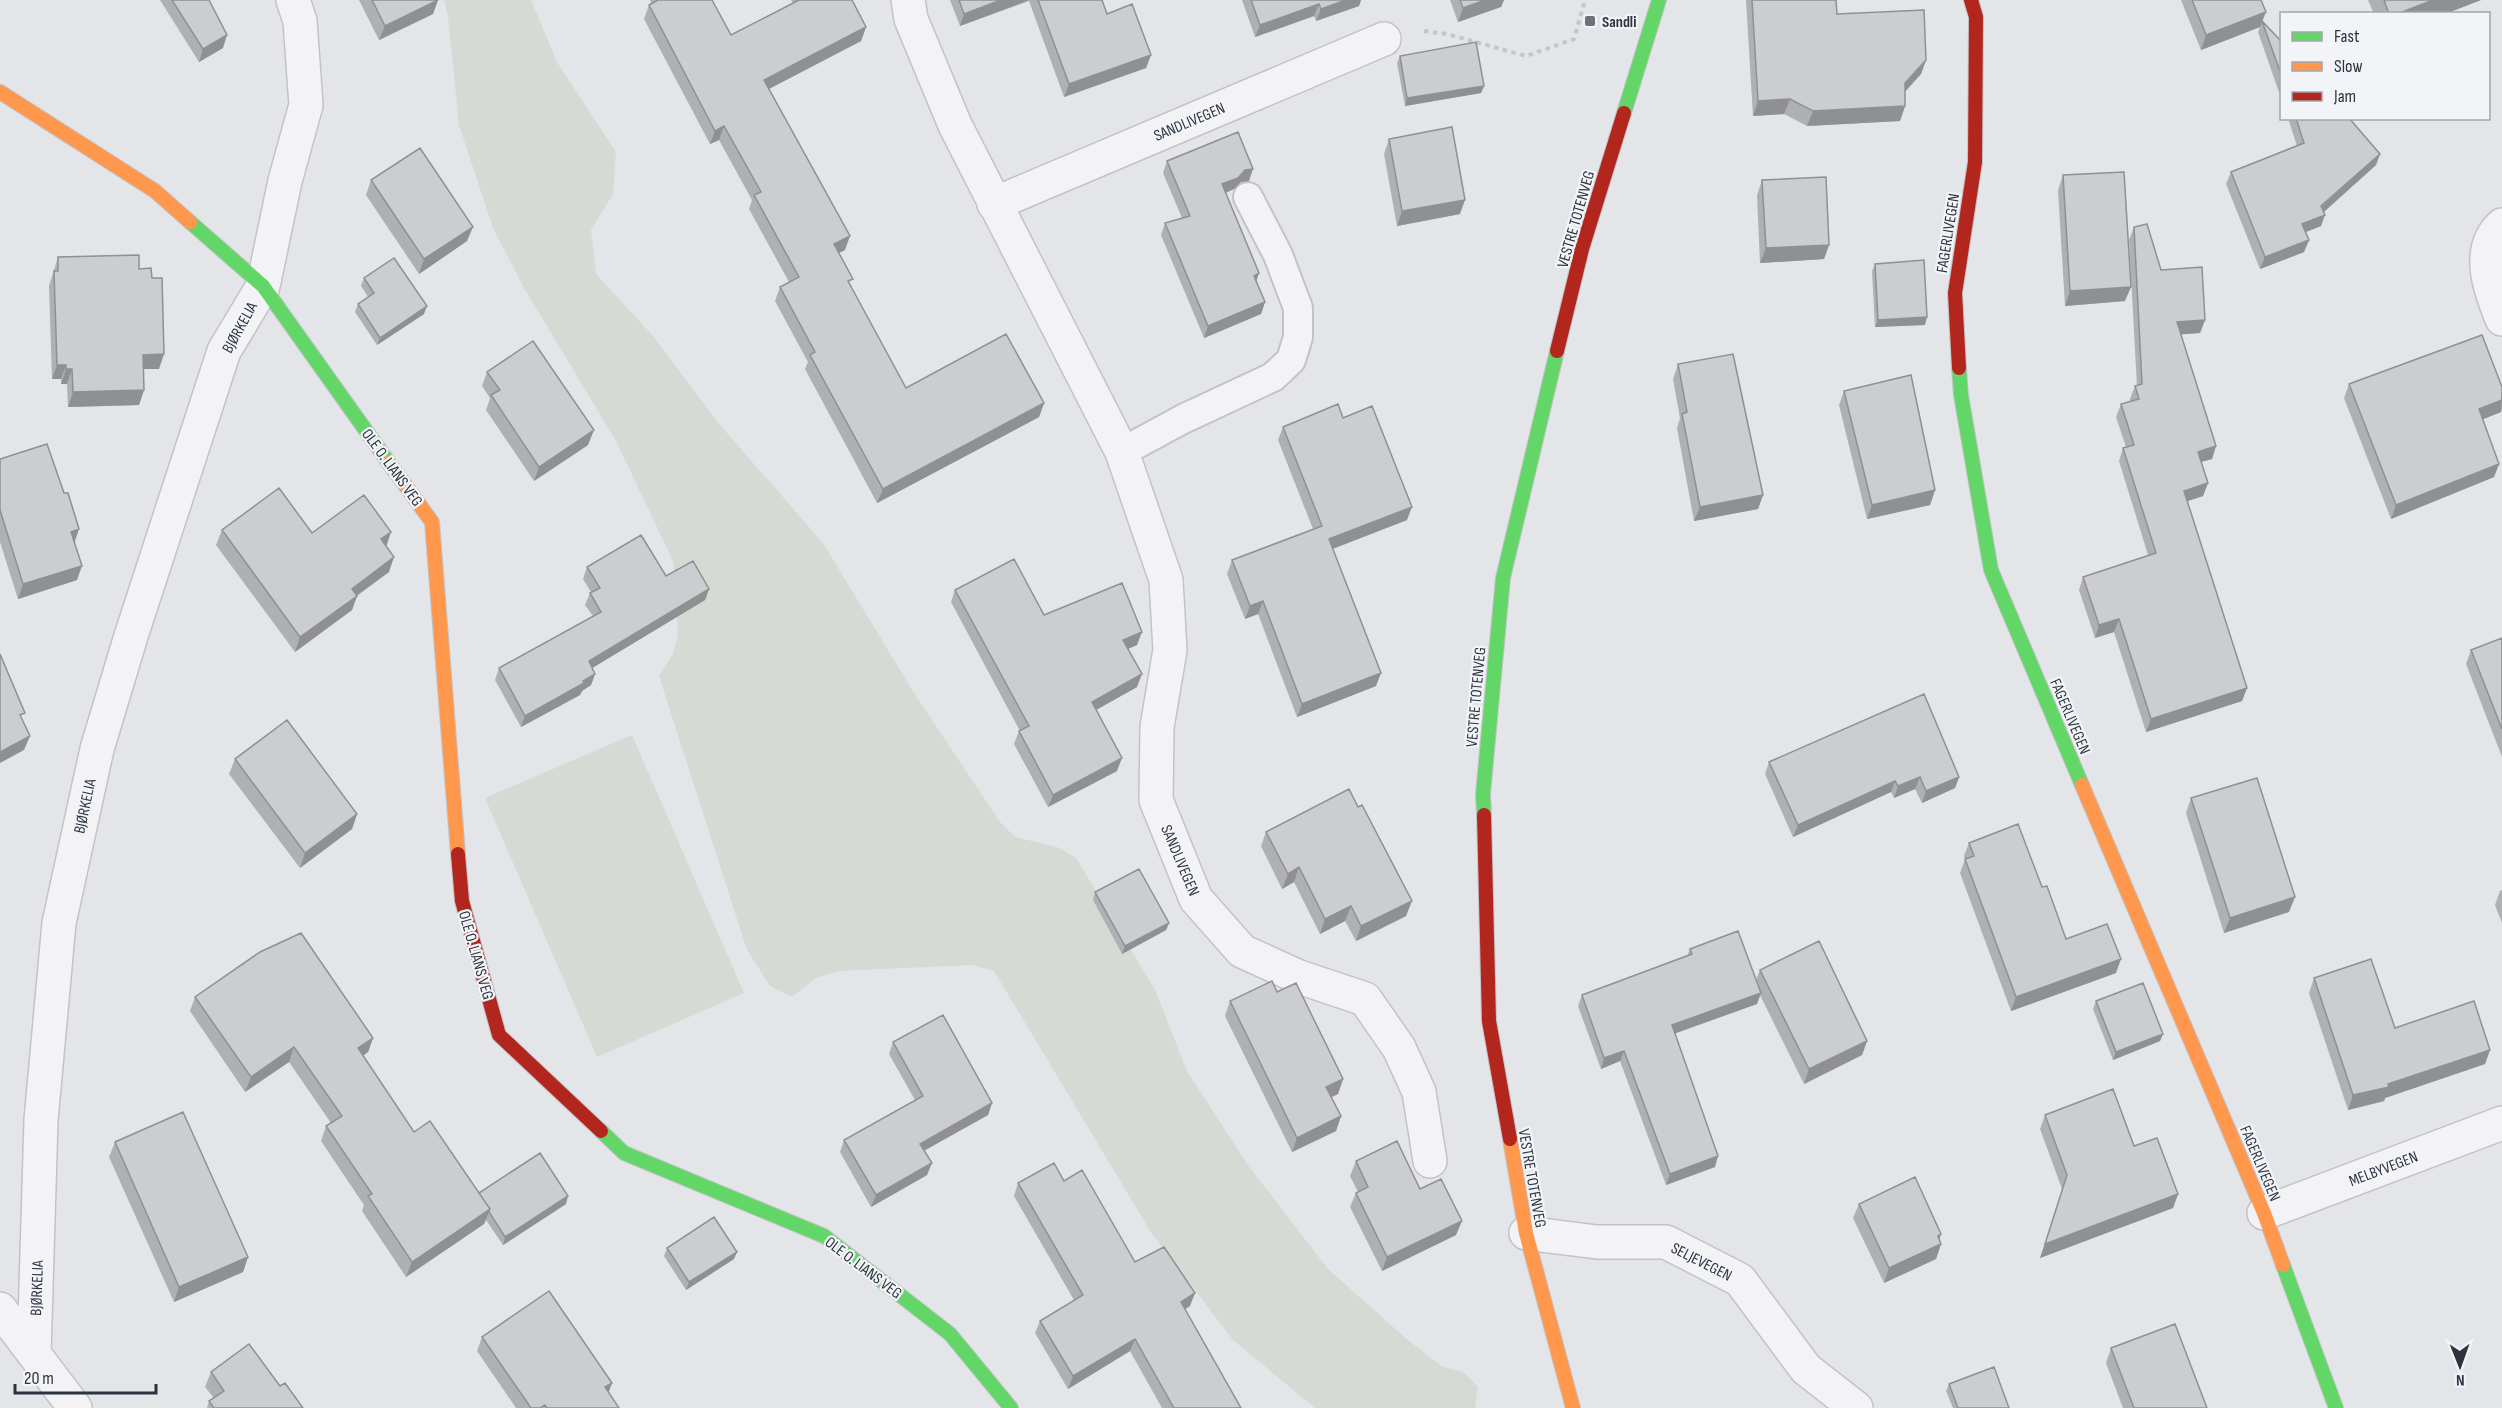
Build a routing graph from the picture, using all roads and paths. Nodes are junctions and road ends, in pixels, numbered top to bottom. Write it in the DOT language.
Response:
graph roads {
  1 [pos="293,0"];
  2 [pos="908,0"];
  3 [pos="1585,0"];
  4 [pos="1659,0"];
  5 [pos="1971,0"];
  6 [pos="1384,39"];
  7 [pos="0,92"];
  8 [pos="1248,197"];
  9 [pos="994,204"];
  10 [pos="2502,225"];
  11 [pos="263,286"];
  12 [pos="2502,320"];
  13 [pos="1122,452"];
  14 [pos="2502,1123"];
  15 [pos="1430,1161"];
  16 [pos="2265,1213"];
  17 [pos="1526,1233"];
  18 [pos="0,1309"];
  19 [pos="34,1354"];
  20 [pos="75,1408"];
  21 [pos="1011,1408"];
  22 [pos="1574,1408"];
  23 [pos="1856,1408"];
  24 [pos="2336,1408"];
  1 -- 11 [label="street"];
  2 -- 9 [label="street, SANDLIVEGEN"];
  3 -- 6 [label="path"];
  4 -- 17 [label="street, VESTRE TOTENVEG"];
  5 -- 16 [label="street, FAGERLIVEGEN"];
  6 -- 9 [label="street, SANDLIVEGEN"];
  7 -- 11 [label="street, OLE O. LIANS VEG"];
  8 -- 13 [label="lane"];
  9 -- 13 [label="street, SANDLIVEGEN"];
  10 -- 12 [label="street"];
  11 -- 19 [label="street, BJØRKELIA"];
  11 -- 21 [label="street, OLE O. LIANS VEG"];
  13 -- 15 [label="street, SANDLIVEGEN"];
  14 -- 16 [label="street, MELBYVEGEN"];
  16 -- 24 [label="street, FAGERLIVEGEN"];
  17 -- 22 [label="street, VESTRE TOTENVEG"];
  17 -- 23 [label="street, SELJEVEGEN"];
  18 -- 19 [label="street"];
  19 -- 20 [label="street"];
}
